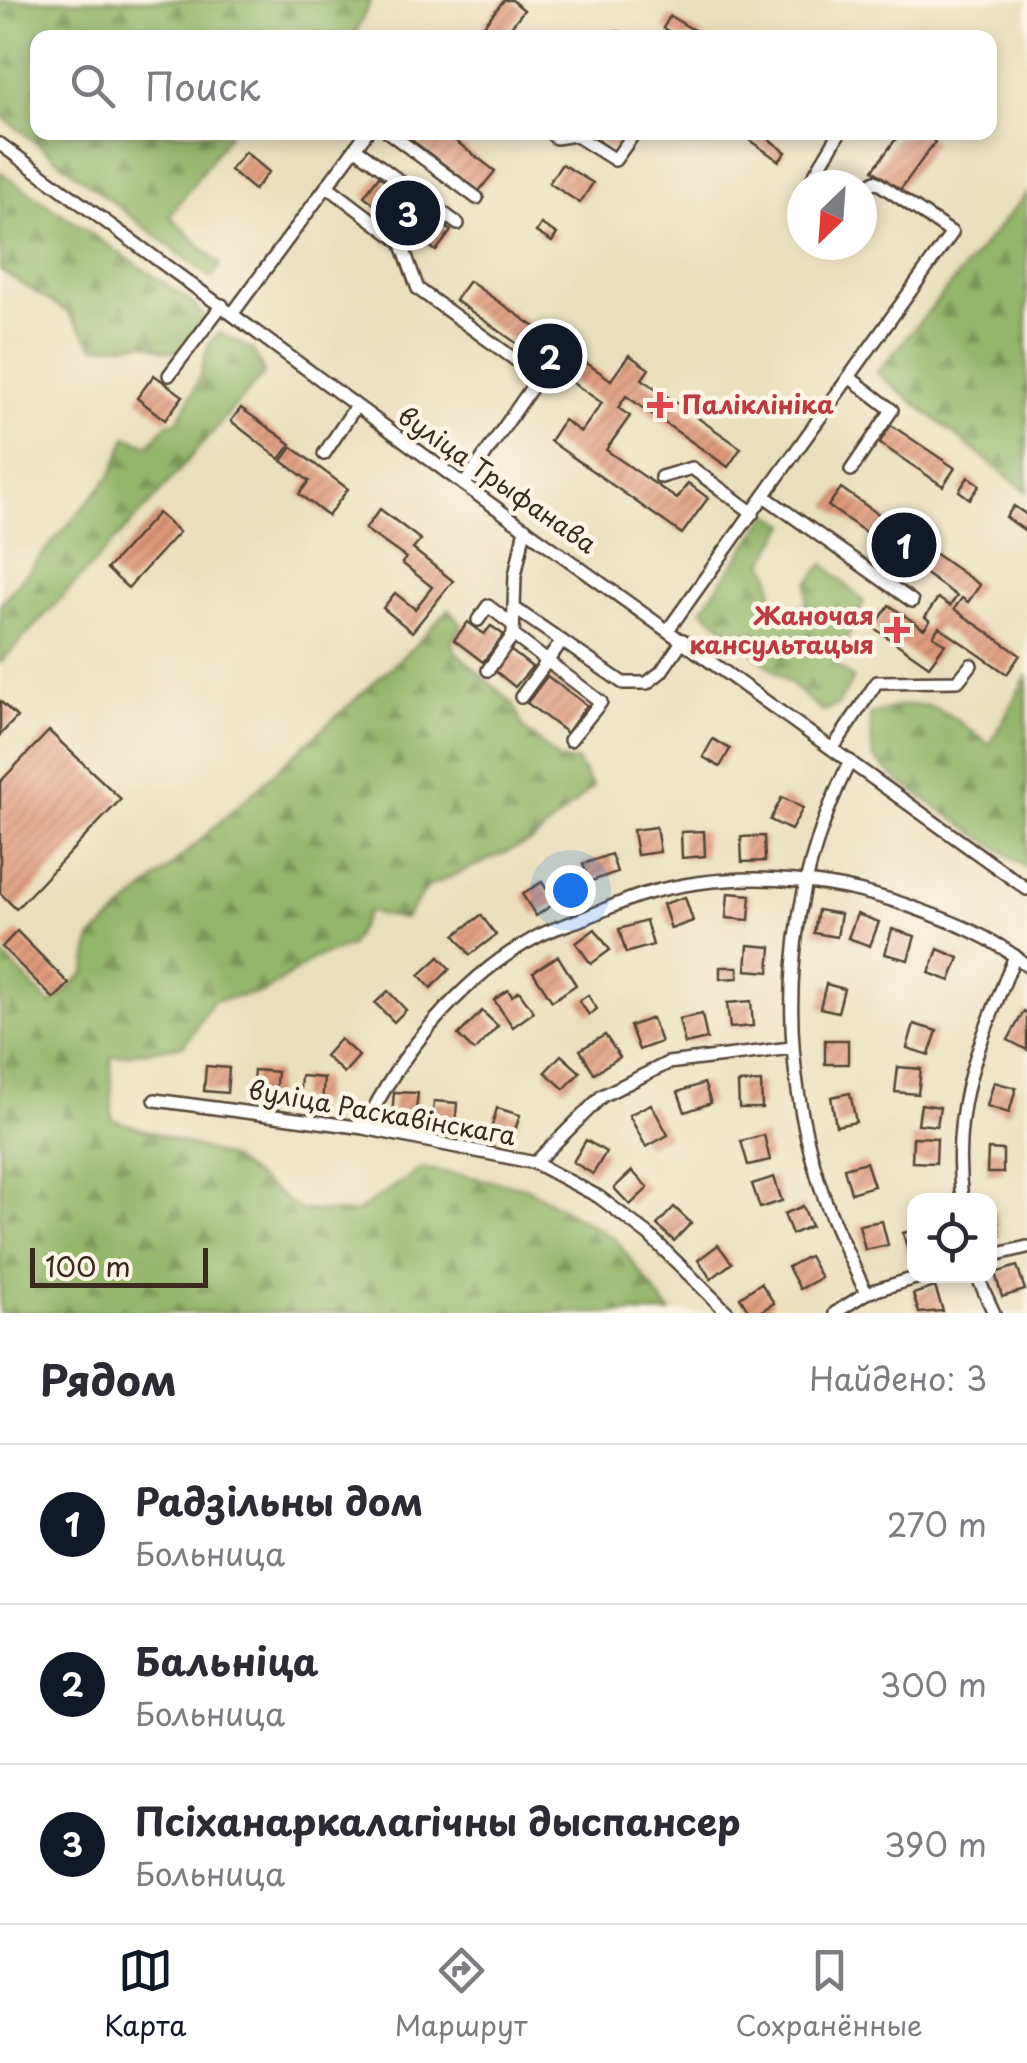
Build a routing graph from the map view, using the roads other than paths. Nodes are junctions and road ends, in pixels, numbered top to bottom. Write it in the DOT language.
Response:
graph roads {
  1 [pos="361,140"];
  2 [pos="399,140"];
  3 [pos="583,140"];
  4 [pos="629,140"];
  5 [pos="835,140"];
  6 [pos="0,144"];
  7 [pos="355,148"];
  8 [pos="817,170"];
  9 [pos="877,183"];
  10 [pos="327,186"];
  11 [pos="477,198"];
  12 [pos="458,224"];
  13 [pos="222,305"];
  14 [pos="233,313"];
  15 [pos="169,375"];
  16 [pos="850,378"];
  17 [pos="356,406"];
  18 [pos="324,454"];
  19 [pos="851,470"];
  20 [pos="661,477"];
  21 [pos="464,485"];
  22 [pos="764,496"];
  23 [pos="752,512"];
  24 [pos="525,528"];
  25 [pos="912,600"];
  26 [pos="514,608"];
  27 [pos="478,620"];
  28 [pos="513,630"];
  29 [pos="668,630"];
  30 [pos="683,640"];
  31 [pos="562,641"];
  32 [pos="548,661"];
  33 [pos="971,665"];
  34 [pos="488,670"];
  35 [pos="521,697"];
  36 [pos="570,740"];
  37 [pos="833,748"];
  38 [pos="850,761"];
  39 [pos="805,880"];
  40 [pos="1027,889"];
  41 [pos="1015,956"];
  42 [pos="1027,966"];
  43 [pos="792,1048"];
  44 [pos="155,1100"];
  45 [pos="364,1128"];
  46 [pos="535,1163"];
  47 [pos="961,1193"];
  48 [pos="1027,1247"];
  49 [pos="997,1254"];
  50 [pos="907,1281"];
  51 [pos="980,1283"];
  52 [pos="866,1293"];
  53 [pos="728,1313"];
  54 [pos="835,1313"];
  55 [pos="994,1313"];
  1 -- 7 [label="street"];
  2 -- 11 [label="street"];
  3 -- 4 [label="street"];
  5 -- 8 [label="street"];
  6 -- 13 [label="street, вуліца Трыфанава"];
  7 -- 10 [label="street"];
  7 -- 12 [label="street"];
  9 -- 16 [label="street"];
  10 -- 14 [label="street"];
  10 -- 21 [label="street"];
  13 -- 14 [label="street, вуліца Трыфанава"];
  13 -- 15 [label="street"];
  14 -- 17 [label="street, вуліца Трыфанава"];
  16 -- 19 [label="street"];
  16 -- 22 [label="street"];
  17 -- 18 [label="street"];
  17 -- 21 [label="street, вуліца Трыфанава"];
  20 -- 23 [label="street"];
  21 -- 24 [label="street, вуліца Трыфанава"];
  22 -- 23 [label="street"];
  22 -- 25 [label="street"];
  23 -- 29 [label="street"];
  24 -- 26 [label="street"];
  24 -- 29 [label="street, вуліца Трыфанава"];
  26 -- 28 [label="street"];
  26 -- 31 [label="street"];
  27 -- 28 [label="street"];
  28 -- 32 [label="street"];
  28 -- 34 [label="street"];
  29 -- 30 [label="street, вуліца Трыфанава"];
  30 -- 31 [label="street"];
  30 -- 37 [label="street, вуліца Трыфанава"];
  31 -- 32 [label="street"];
  32 -- 35 [label="street"];
  32 -- 36 [label="street"];
  33 -- 37 [label="street"];
  37 -- 38 [label="street, вуліца Трыфанава"];
  38 -- 39 [label="street"];
  38 -- 40 [label="street, вуліца Трыфанава"];
  39 -- 41 [label="street"];
  39 -- 43 [label="street"];
  39 -- 45 [label="street"];
  41 -- 42 [label="street"];
  41 -- 47 [label="street"];
  43 -- 46 [label="street"];
  43 -- 52 [label="street"];
  44 -- 45 [label="street, вуліца Раскавінскага"];
  45 -- 46 [label="street, вуліца Раскавінскага"];
  46 -- 53 [label="street, вуліца Раскавінскага"];
  48 -- 49 [label="street"];
  50 -- 52 [label="street"];
  51 -- 55 [label="street"];
  52 -- 54 [label="street"];
}
